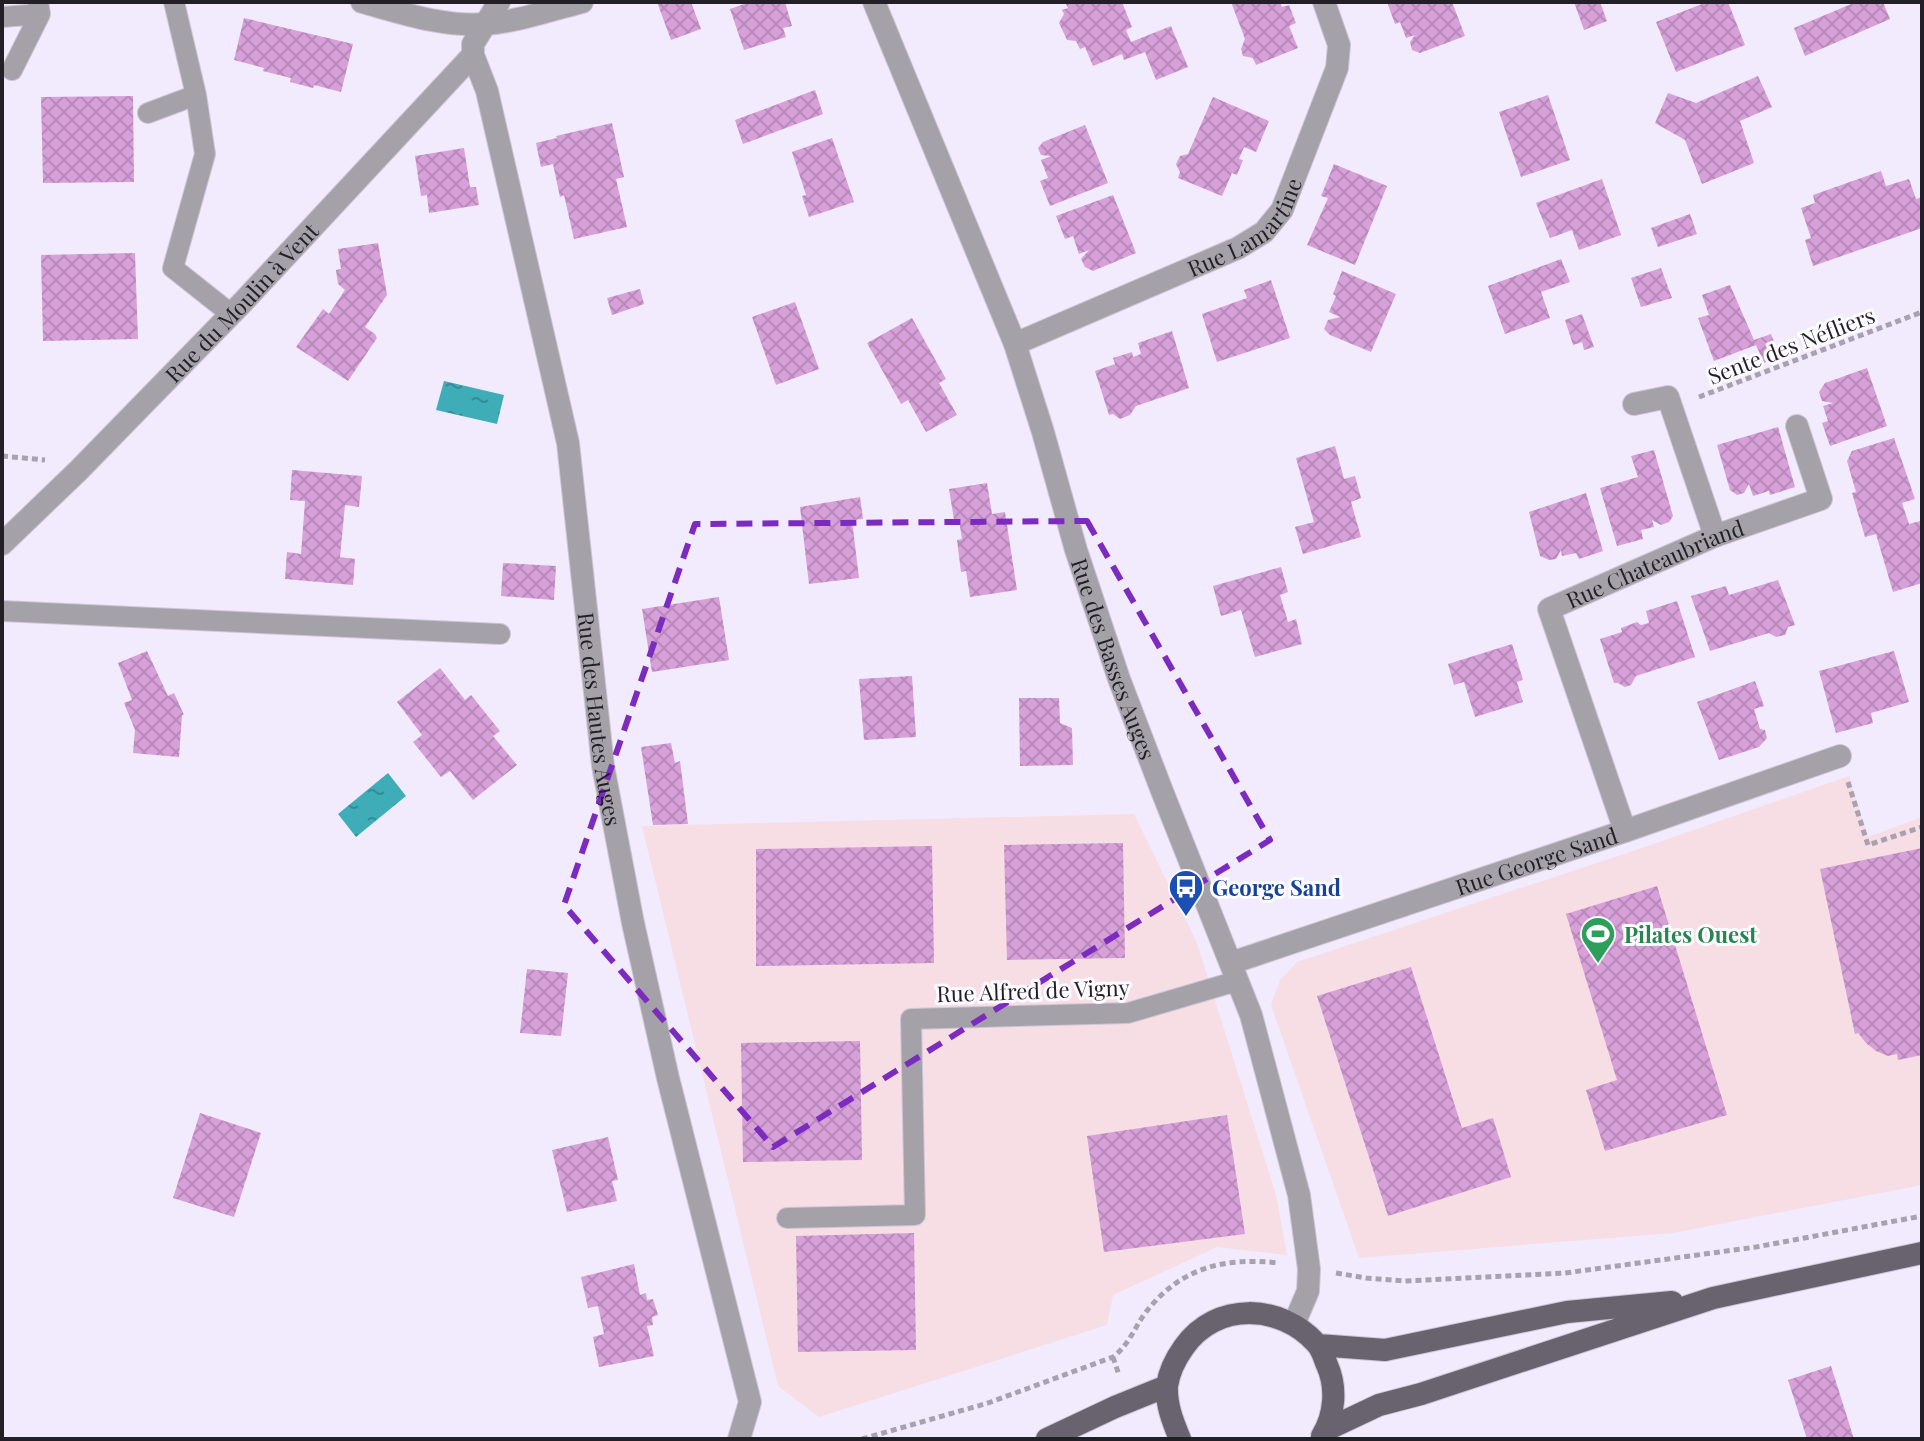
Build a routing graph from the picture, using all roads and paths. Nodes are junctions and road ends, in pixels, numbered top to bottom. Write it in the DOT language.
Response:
graph roads {
  1 [pos="174,2"];
  2 [pos="362,2"];
  3 [pos="499,2"];
  4 [pos="582,2"];
  5 [pos="874,2"];
  6 [pos="1324,2"];
  7 [pos="538,7"];
  8 [pos="39,8"];
  9 [pos="2,17"];
  10 [pos="484,24"];
  11 [pos="473,55"];
  12 [pos="12,70"];
  13 [pos="196,95"];
  14 [pos="148,113"];
  15 [pos="1922,312"];
  16 [pos="231,314"];
  17 [pos="1015,344"];
  18 [pos="1634,404"];
  19 [pos="1672,408"];
  20 [pos="1797,426"];
  21 [pos="1715,536"];
  22 [pos="2,544"];
  23 [pos="2,611"];
  24 [pos="500,634"];
  25 [pos="1840,756"];
  26 [pos="1922,827"];
  27 [pos="1625,831"];
  28 [pos="1234,972"];
  29 [pos="1922,1216"];
  30 [pos="787,1218"];
  31 [pos="1922,1253"];
  32 [pos="1309,1269"];
  33 [pos="1713,1298"];
  34 [pos="1294,1324"];
  35 [pos="1318,1345"];
  36 [pos="1167,1386"];
  37 [pos="1323,1434"];
  38 [pos="739,1439"];
  39 [pos="862,1439"];
  40 [pos="1047,1439"];
  41 [pos="1180,1439"];
  1 -- 13 [label="lane"];
  2 -- 10 [label="street"];
  3 -- 10 [label="street"];
  4 -- 7 [label="street"];
  5 -- 17 [label="street, Rue des Basses Auges"];
  6 -- 17 [label="street, Rue Lamartine"];
  7 -- 10 [label="street"];
  8 -- 9 [label="lane"];
  8 -- 12 [label="lane"];
  10 -- 11 [label="street"];
  11 -- 16 [label="street, Rue du Moulin à Vent"];
  11 -- 38 [label="street, Rue des Hautes Auges"];
  13 -- 14 [label="lane"];
  13 -- 16 [label="lane"];
  15 -- 19 [label="path, Sente des Néfliers"];
  16 -- 22 [label="street, Rue du Moulin à Vent"];
  17 -- 28 [label="street, Rue des Basses Auges"];
  18 -- 19 [label="street"];
  19 -- 21 [label="street"];
  20 -- 21 [label="street, Rue Chateaubriand"];
  21 -- 27 [label="street, Rue Chateaubriand"];
  23 -- 24 [label="lane"];
  25 -- 26 [label="path"];
  25 -- 27 [label="street, Rue George Sand"];
  27 -- 28 [label="street, Rue George Sand"];
  28 -- 30 [label="lane, Rue Alfred de Vigny"];
  28 -- 32 [label="street, Rue des Basses Auges"];
  29 -- 32 [label="path"];
  31 -- 33 [label="main road"];
  32 -- 34 [label="street, Rue des Basses Auges"];
  32 -- 39 [label="path"];
  33 -- 35 [label="main road"];
  33 -- 37 [label="main road"];
  34 -- 35 [label="main road"];
  34 -- 36 [label="main road"];
  35 -- 37 [label="main road"];
  36 -- 40 [label="main road"];
  36 -- 41 [label="main road"];
}
